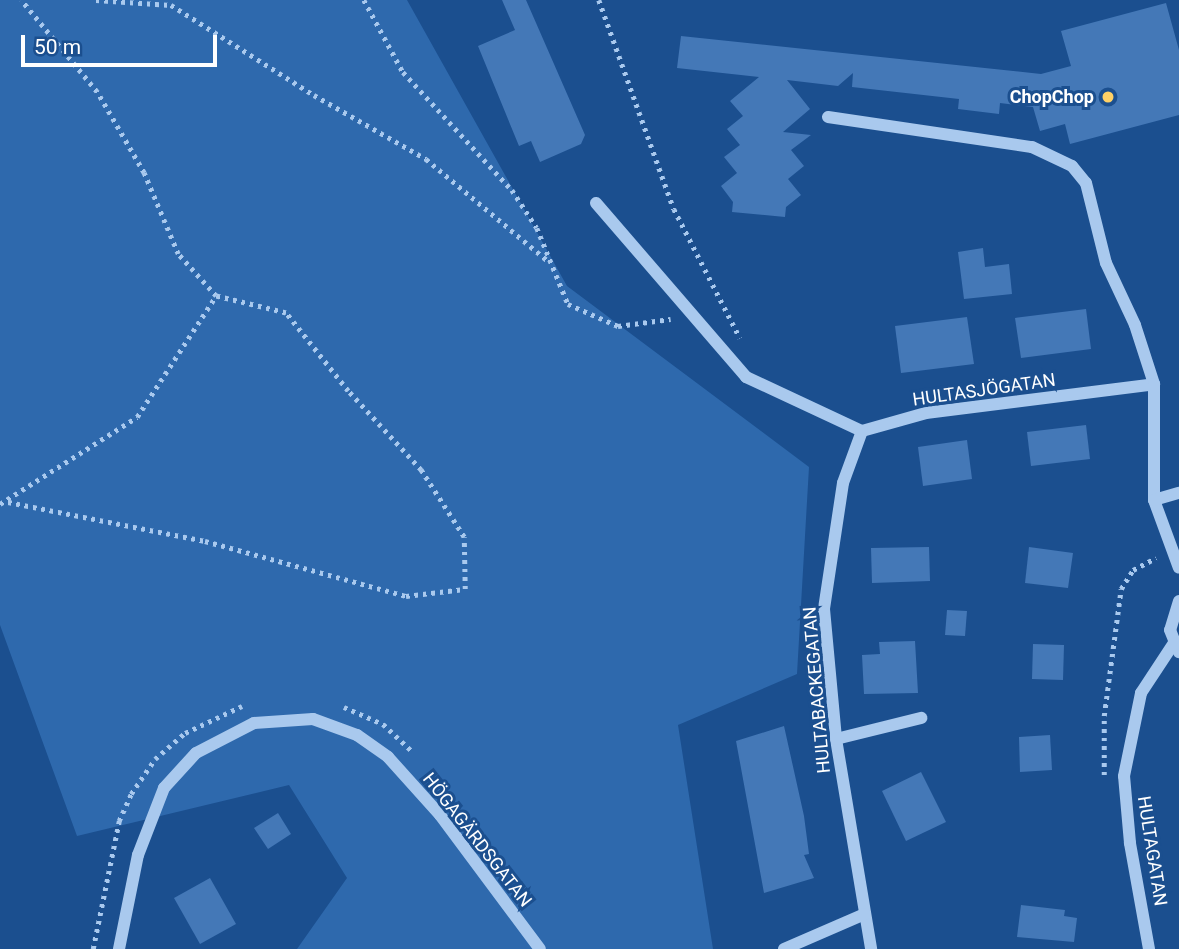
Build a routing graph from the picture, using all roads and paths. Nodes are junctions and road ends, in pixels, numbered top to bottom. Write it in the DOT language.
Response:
graph roads {
  1 [pos="21,0"];
  2 [pos="96,0"];
  3 [pos="365,0"];
  4 [pos="599,0"];
  5 [pos="828,117"];
  6 [pos="596,203"];
  7 [pos="547,260"];
  8 [pos="216,296"];
  9 [pos="690,312"];
  10 [pos="745,348"];
  11 [pos="1154,384"];
  12 [pos="862,431"];
  13 [pos="1179,494"];
  14 [pos="1154,500"];
  15 [pos="8,502"];
  16 [pos="0,503"];
  17 [pos="1179,568"];
  18 [pos="1179,601"];
  19 [pos="1176,648"];
  20 [pos="256,704"];
  21 [pos="341,706"];
  22 [pos="921,718"];
  23 [pos="836,739"];
  24 [pos="415,755"];
  25 [pos="865,914"];
  26 [pos="93,949"];
  27 [pos="119,949"];
  28 [pos="540,949"];
  29 [pos="783,949"];
  30 [pos="871,949"];
  31 [pos="1149,949"];
  1 -- 8 [label="path"];
  2 -- 7 [label="path"];
  3 -- 7 [label="path"];
  4 -- 10 [label="path"];
  5 -- 11 [label="street"];
  6 -- 9 [label="street"];
  7 -- 9 [label="path"];
  8 -- 15 [label="path"];
  8 -- 15 [label="path"];
  9 -- 12 [label="street"];
  11 -- 12 [label="street, HULTASJÖGATAN"];
  11 -- 14 [label="street"];
  12 -- 23 [label="street, HULTABACKEGATAN"];
  13 -- 14 [label="street"];
  14 -- 17 [label="street"];
  15 -- 16 [label="path"];
  18 -- 19 [label="street, HULTAGATAN"];
  19 -- 31 [label="street, HULTAGATAN"];
  20 -- 26 [label="path"];
  21 -- 24 [label="path"];
  22 -- 23 [label="street"];
  23 -- 25 [label="street, HULTABACKEGATAN"];
  25 -- 29 [label="street"];
  25 -- 30 [label="street, HULTABACKEGATAN"];
  27 -- 28 [label="street, HÖGAGÄRDSGATAN"];
}
